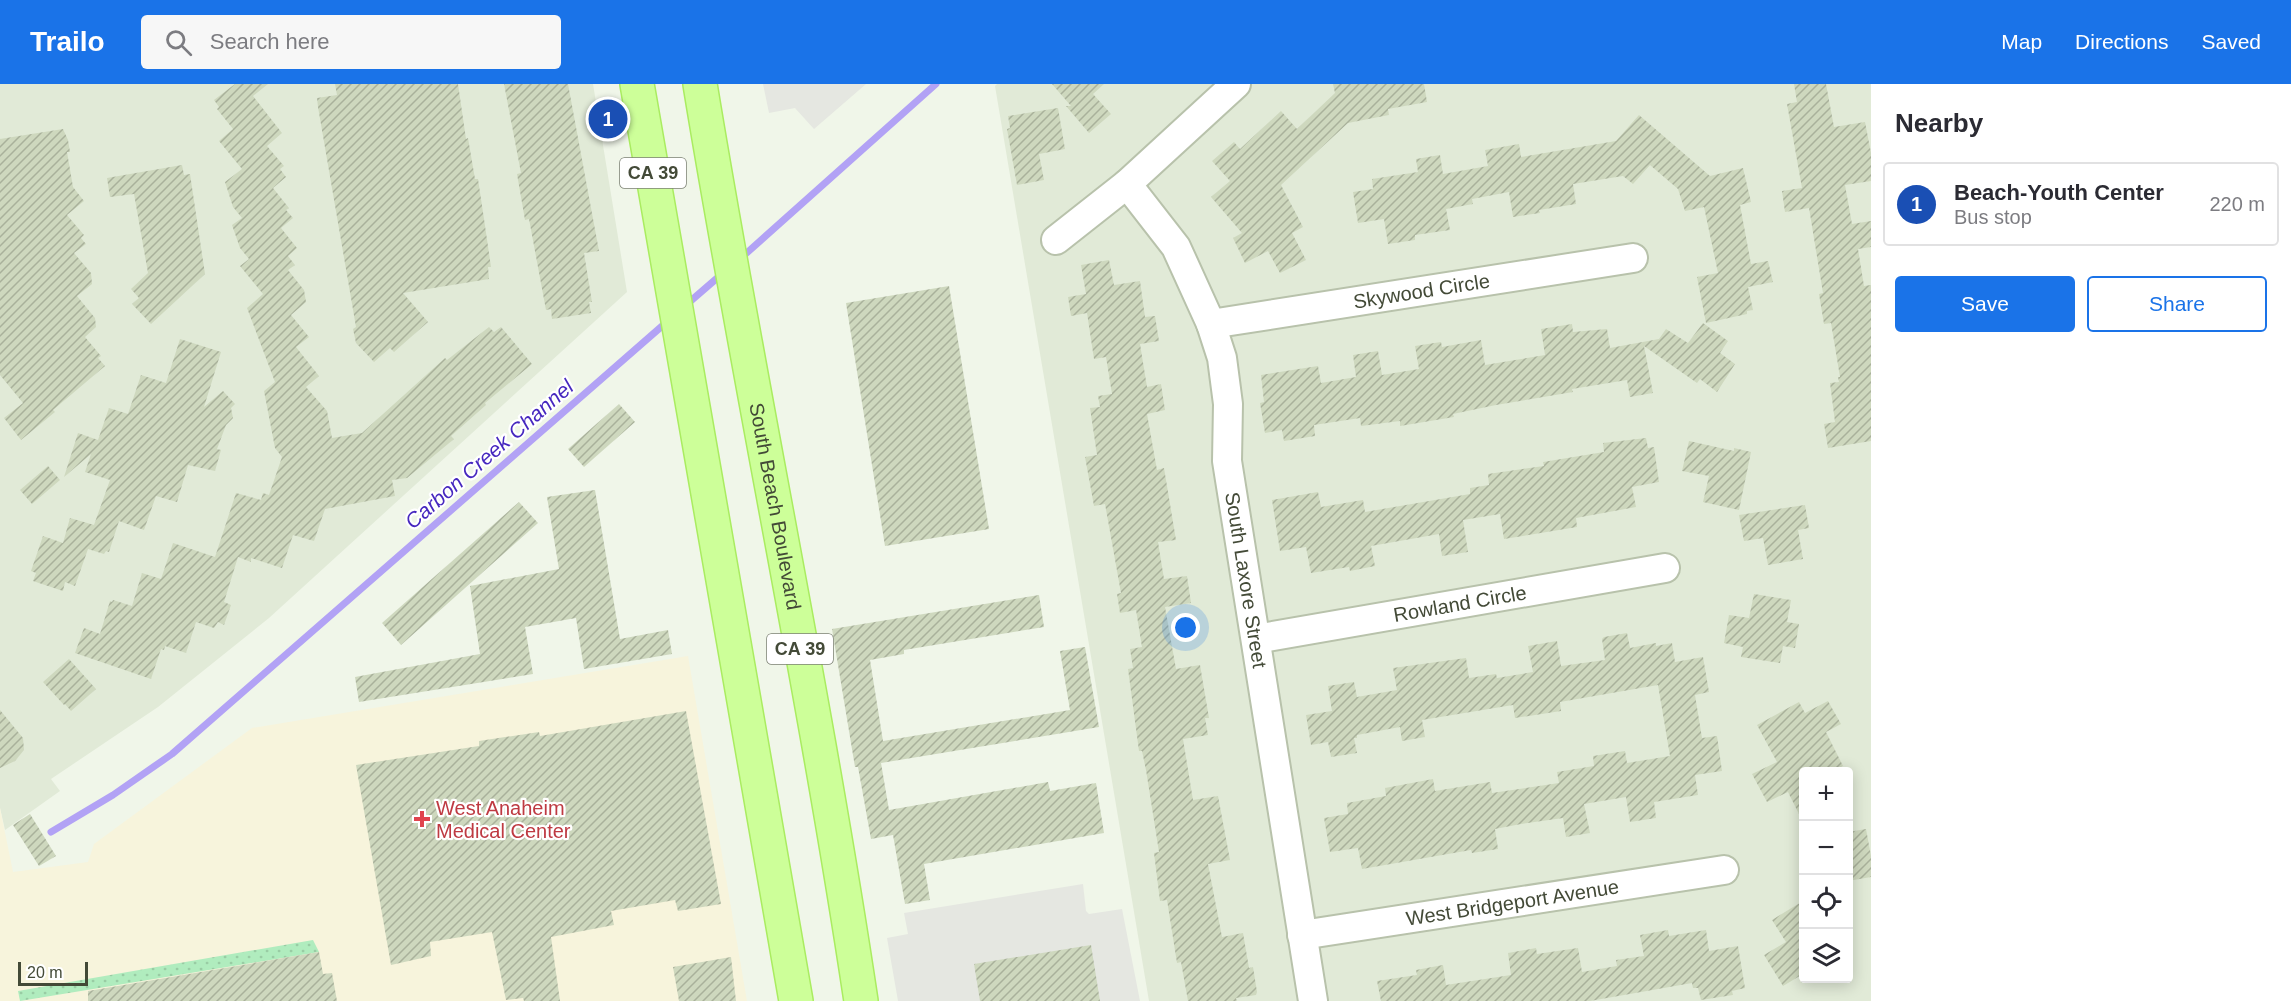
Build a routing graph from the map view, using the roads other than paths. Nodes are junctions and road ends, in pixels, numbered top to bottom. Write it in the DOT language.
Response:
graph roads {
  1 [pos="638,84"];
  2 [pos="700,84"];
  3 [pos="1236,84"];
  4 [pos="1127,184"];
  5 [pos="1056,240"];
  6 [pos="1633,258"];
  7 [pos="1211,324"];
  8 [pos="1665,568"];
  9 [pos="1256,639"];
  10 [pos="1724,870"];
  11 [pos="1302,935"];
  12 [pos="795,1001"];
  13 [pos="861,1001"];
  14 [pos="1313,1001"];
  1 -- 12 [label="main road, CA 39"];
  2 -- 13 [label="main road, South Beach Boulevard / CA 39"];
  3 -- 4 [label="street"];
  4 -- 5 [label="street"];
  4 -- 7 [label="street, South Laxore Street"];
  6 -- 7 [label="street, Skywood Circle"];
  7 -- 9 [label="street, South Laxore Street"];
  8 -- 9 [label="street, Rowland Circle"];
  9 -- 11 [label="street, South Laxore Street"];
  10 -- 11 [label="street, West Bridgeport Avenue"];
  11 -- 14 [label="street, South Laxore Street"];
}
